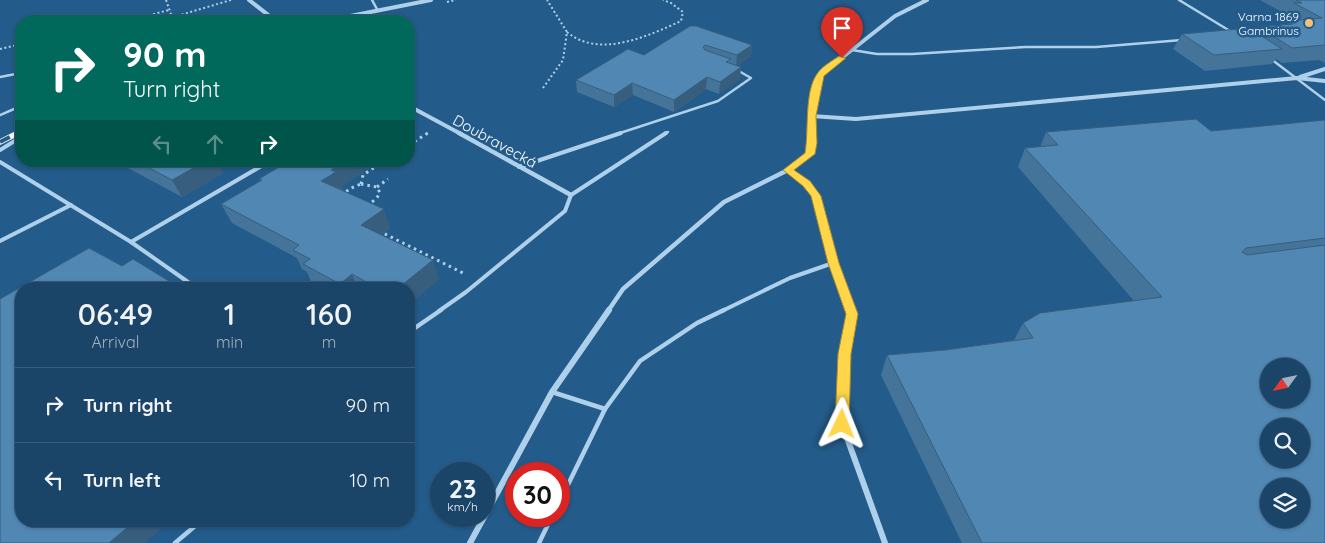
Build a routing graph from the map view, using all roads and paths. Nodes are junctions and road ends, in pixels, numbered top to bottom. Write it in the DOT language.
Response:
graph roads {
  1 [pos="166,0"];
  2 [pos="231,0"];
  3 [pos="249,0"];
  4 [pos="372,0"];
  5 [pos="431,0"];
  6 [pos="547,0"];
  7 [pos="663,0"];
  8 [pos="927,0"];
  9 [pos="1179,0"];
  10 [pos="169,10"];
  11 [pos="378,11"];
  12 [pos="150,15"];
  13 [pos="171,15"];
  14 [pos="179,15"];
  15 [pos="268,15"];
  16 [pos="357,15"];
  17 [pos="567,32"];
  18 [pos="1225,33"];
  19 [pos="1185,39"];
  20 [pos="15,45"];
  21 [pos="0,49"];
  22 [pos="852,50"];
  23 [pos="1266,55"];
  24 [pos="731,68"];
  25 [pos="1325,69"];
  26 [pos="15,73"];
  27 [pos="0,76"];
  28 [pos="1297,78"];
  29 [pos="1325,81"];
  30 [pos="544,88"];
  31 [pos="1325,100"];
  32 [pos="15,109"];
  33 [pos="415,109"];
  34 [pos="0,115"];
  35 [pos="811,116"];
  36 [pos="430,131"];
  37 [pos="668,132"];
  38 [pos="15,141"];
  39 [pos="415,141"];
  40 [pos="0,150"];
  41 [pos="0,162"];
  42 [pos="260,167"];
  43 [pos="375,167"];
  44 [pos="519,167"];
  45 [pos="788,170"];
  46 [pos="388,179"];
  47 [pos="362,184"];
  48 [pos="343,185"];
  49 [pos="378,187"];
  50 [pos="349,188"];
  51 [pos="571,195"];
  52 [pos="71,206"];
  53 [pos="358,207"];
  54 [pos="356,213"];
  55 [pos="371,227"];
  56 [pos="0,241"];
  57 [pos="131,242"];
  58 [pos="833,263"];
  59 [pos="188,282"];
  60 [pos="479,282"];
  61 [pos="415,328"];
  62 [pos="552,392"];
  63 [pos="605,409"];
  64 [pos="570,481"];
  65 [pos="194,527"];
  66 [pos="547,527"];
  67 [pos="175,543"];
  68 [pos="470,543"];
  69 [pos="539,543"];
  70 [pos="885,543"];
  1 -- 10 [label="path"];
  2 -- 14 [label="path"];
  3 -- 15 [label="street"];
  4 -- 11 [label="lane"];
  5 -- 11 [label="street"];
  6 -- 17 [label="path"];
  7 -- 17 [label="path"];
  8 -- 22 [label="street"];
  9 -- 18 [label="lane"];
  10 -- 12 [label="path"];
  10 -- 13 [label="path"];
  11 -- 16 [label="street"];
  17 -- 30 [label="path"];
  19 -- 22 [label="lane"];
  20 -- 21 [label="path"];
  22 -- 35 [label="street"];
  23 -- 28 [label="lane"];
  24 -- 44 [label="lane"];
  25 -- 28 [label="street"];
  26 -- 27 [label="lane"];
  28 -- 29 [label="street"];
  28 -- 31 [label="lane"];
  28 -- 35 [label="street"];
  32 -- 34 [label="lane"];
  33 -- 44 [label="street, Doubravecká"];
  35 -- 45 [label="street"];
  36 -- 39 [label="path"];
  37 -- 51 [label="lane"];
  38 -- 40 [label="lane"];
  41 -- 52 [label="lane"];
  42 -- 57 [label="lane"];
  43 -- 47 [label="path"];
  44 -- 51 [label="street, Doubravecká"];
  45 -- 58 [label="street"];
  45 -- 62 [label="street"];
  46 -- 49 [label="path"];
  47 -- 49 [label="path"];
  47 -- 50 [label="path"];
  48 -- 50 [label="path"];
  49 -- 53 [label="path"];
  50 -- 53 [label="path"];
  51 -- 60 [label="lane"];
  52 -- 56 [label="lane"];
  52 -- 57 [label="lane"];
  53 -- 54 [label="path"];
  55 -- 60 [label="path"];
  57 -- 59 [label="lane"];
  58 -- 63 [label="lane"];
  58 -- 70 [label="street"];
  60 -- 61 [label="lane"];
  62 -- 63 [label="lane"];
  62 -- 68 [label="street"];
  63 -- 64 [label="lane"];
  65 -- 67 [label="lane"];
  66 -- 69 [label="lane"];
}
